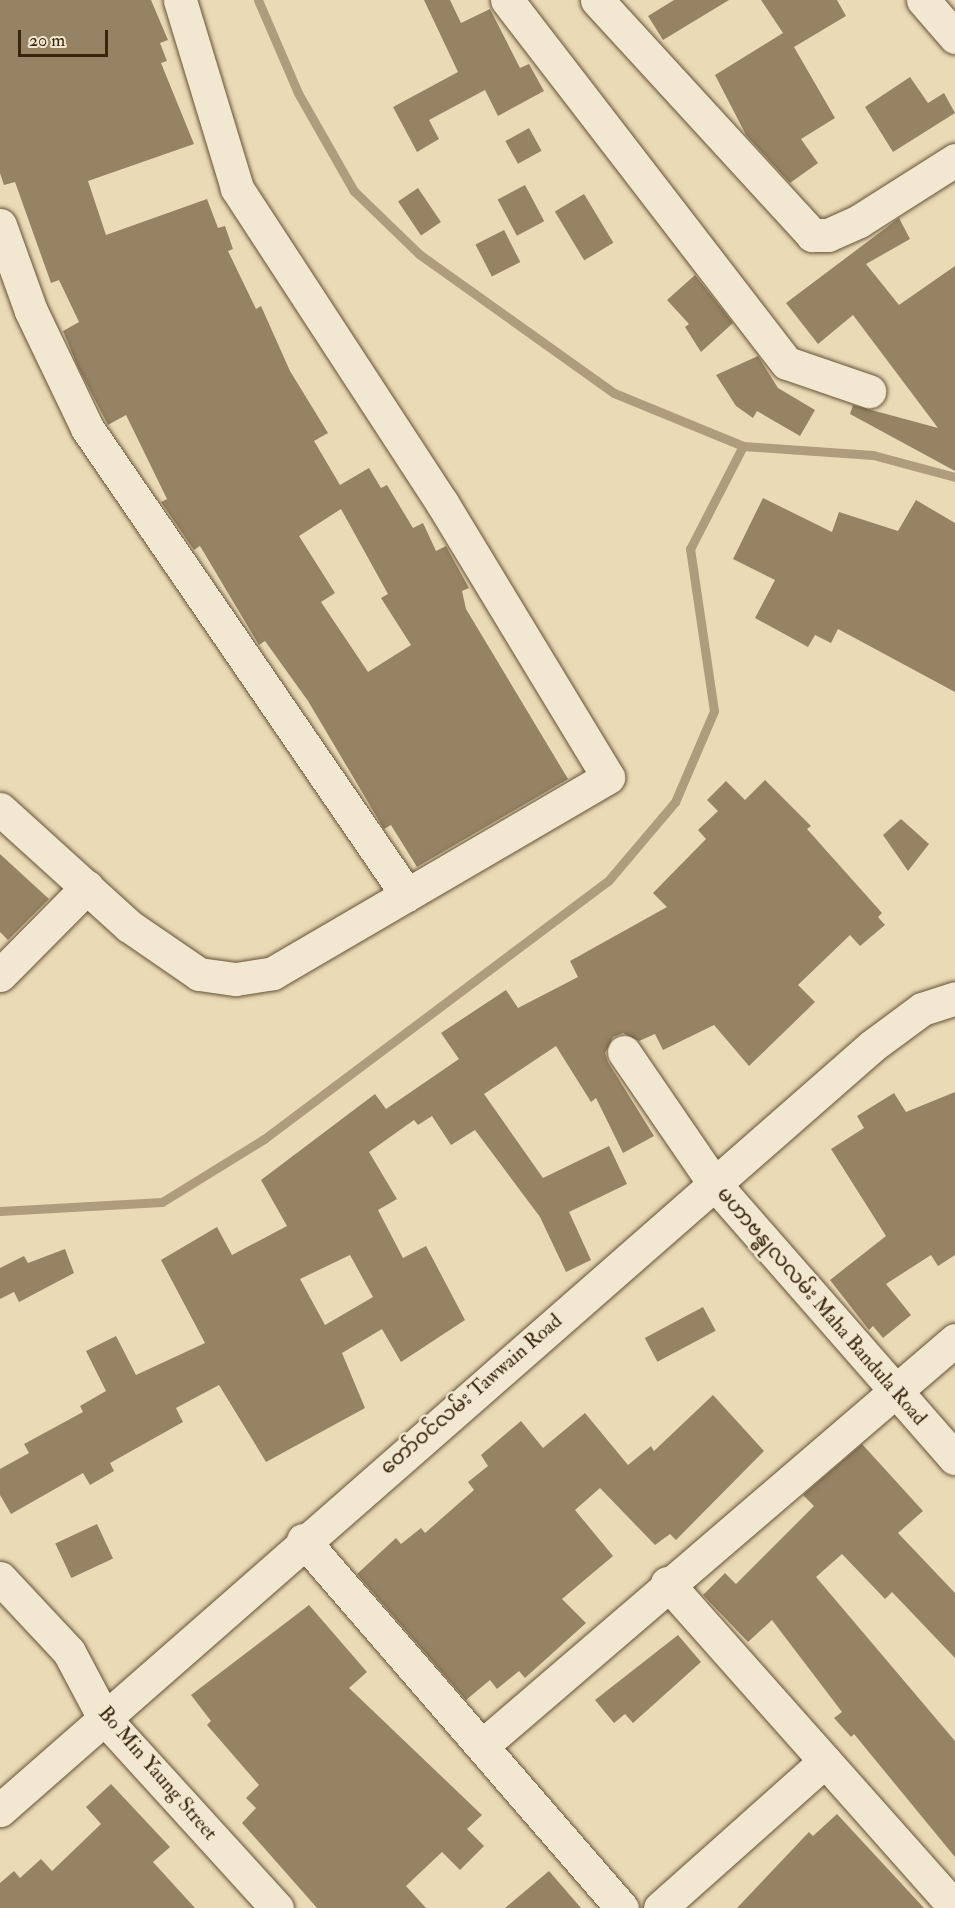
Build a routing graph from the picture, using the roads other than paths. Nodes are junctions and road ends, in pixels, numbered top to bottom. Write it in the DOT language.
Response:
graph roads {
  1 [pos="180,0"];
  2 [pos="507,0"];
  3 [pos="597,0"];
  4 [pos="923,0"];
  5 [pos="955,37"];
  6 [pos="955,160"];
  7 [pos="0,225"];
  8 [pos="868,391"];
  9 [pos="0,809"];
  10 [pos="87,887"];
  11 [pos="407,895"];
  12 [pos="0,975"];
  13 [pos="955,998"];
  14 [pos="624,1052"];
  15 [pos="713,1182"];
  16 [pos="955,1340"];
  17 [pos="896,1389"];
  18 [pos="955,1458"];
  19 [pos="303,1540"];
  20 [pos="0,1578"];
  21 [pos="667,1584"];
  22 [pos="104,1718"];
  23 [pos="483,1745"];
  24 [pos="825,1761"];
  25 [pos="0,1810"];
  26 [pos="955,1907"];
  27 [pos="277,1908"];
  28 [pos="622,1908"];
  29 [pos="660,1908"];
  1 -- 11 [label="street"];
  2 -- 8 [label="street"];
  3 -- 6 [label="street"];
  4 -- 5 [label="street"];
  7 -- 11 [label="street"];
  9 -- 10 [label="street"];
  10 -- 11 [label="street"];
  10 -- 12 [label="street"];
  13 -- 15 [label="street, တော်ဝင်လမ်း Tawwain Road"];
  14 -- 15 [label="street, မဟာဗန္ဓုလလမ်း Maha Bandula Road"];
  15 -- 17 [label="street, မဟာဗန္ဓုလလမ်း Maha Bandula Road"];
  15 -- 19 [label="street, တော်ဝင်လမ်း Tawwain Road"];
  16 -- 17 [label="street"];
  17 -- 18 [label="street, မဟာဗန္ဓုလလမ်း Maha Bandula Road"];
  17 -- 21 [label="street"];
  19 -- 22 [label="street, တော်ဝင်လမ်း Tawwain Road"];
  19 -- 23 [label="street"];
  20 -- 22 [label="street, Bo Min Yaung Street"];
  21 -- 23 [label="street"];
  21 -- 24 [label="street"];
  22 -- 25 [label="street, တော်ဝင်လမ်း Tawwain Road"];
  22 -- 27 [label="street, Bo Min Yaung Street"];
  23 -- 28 [label="street"];
  24 -- 26 [label="street"];
  24 -- 29 [label="street"];
}
